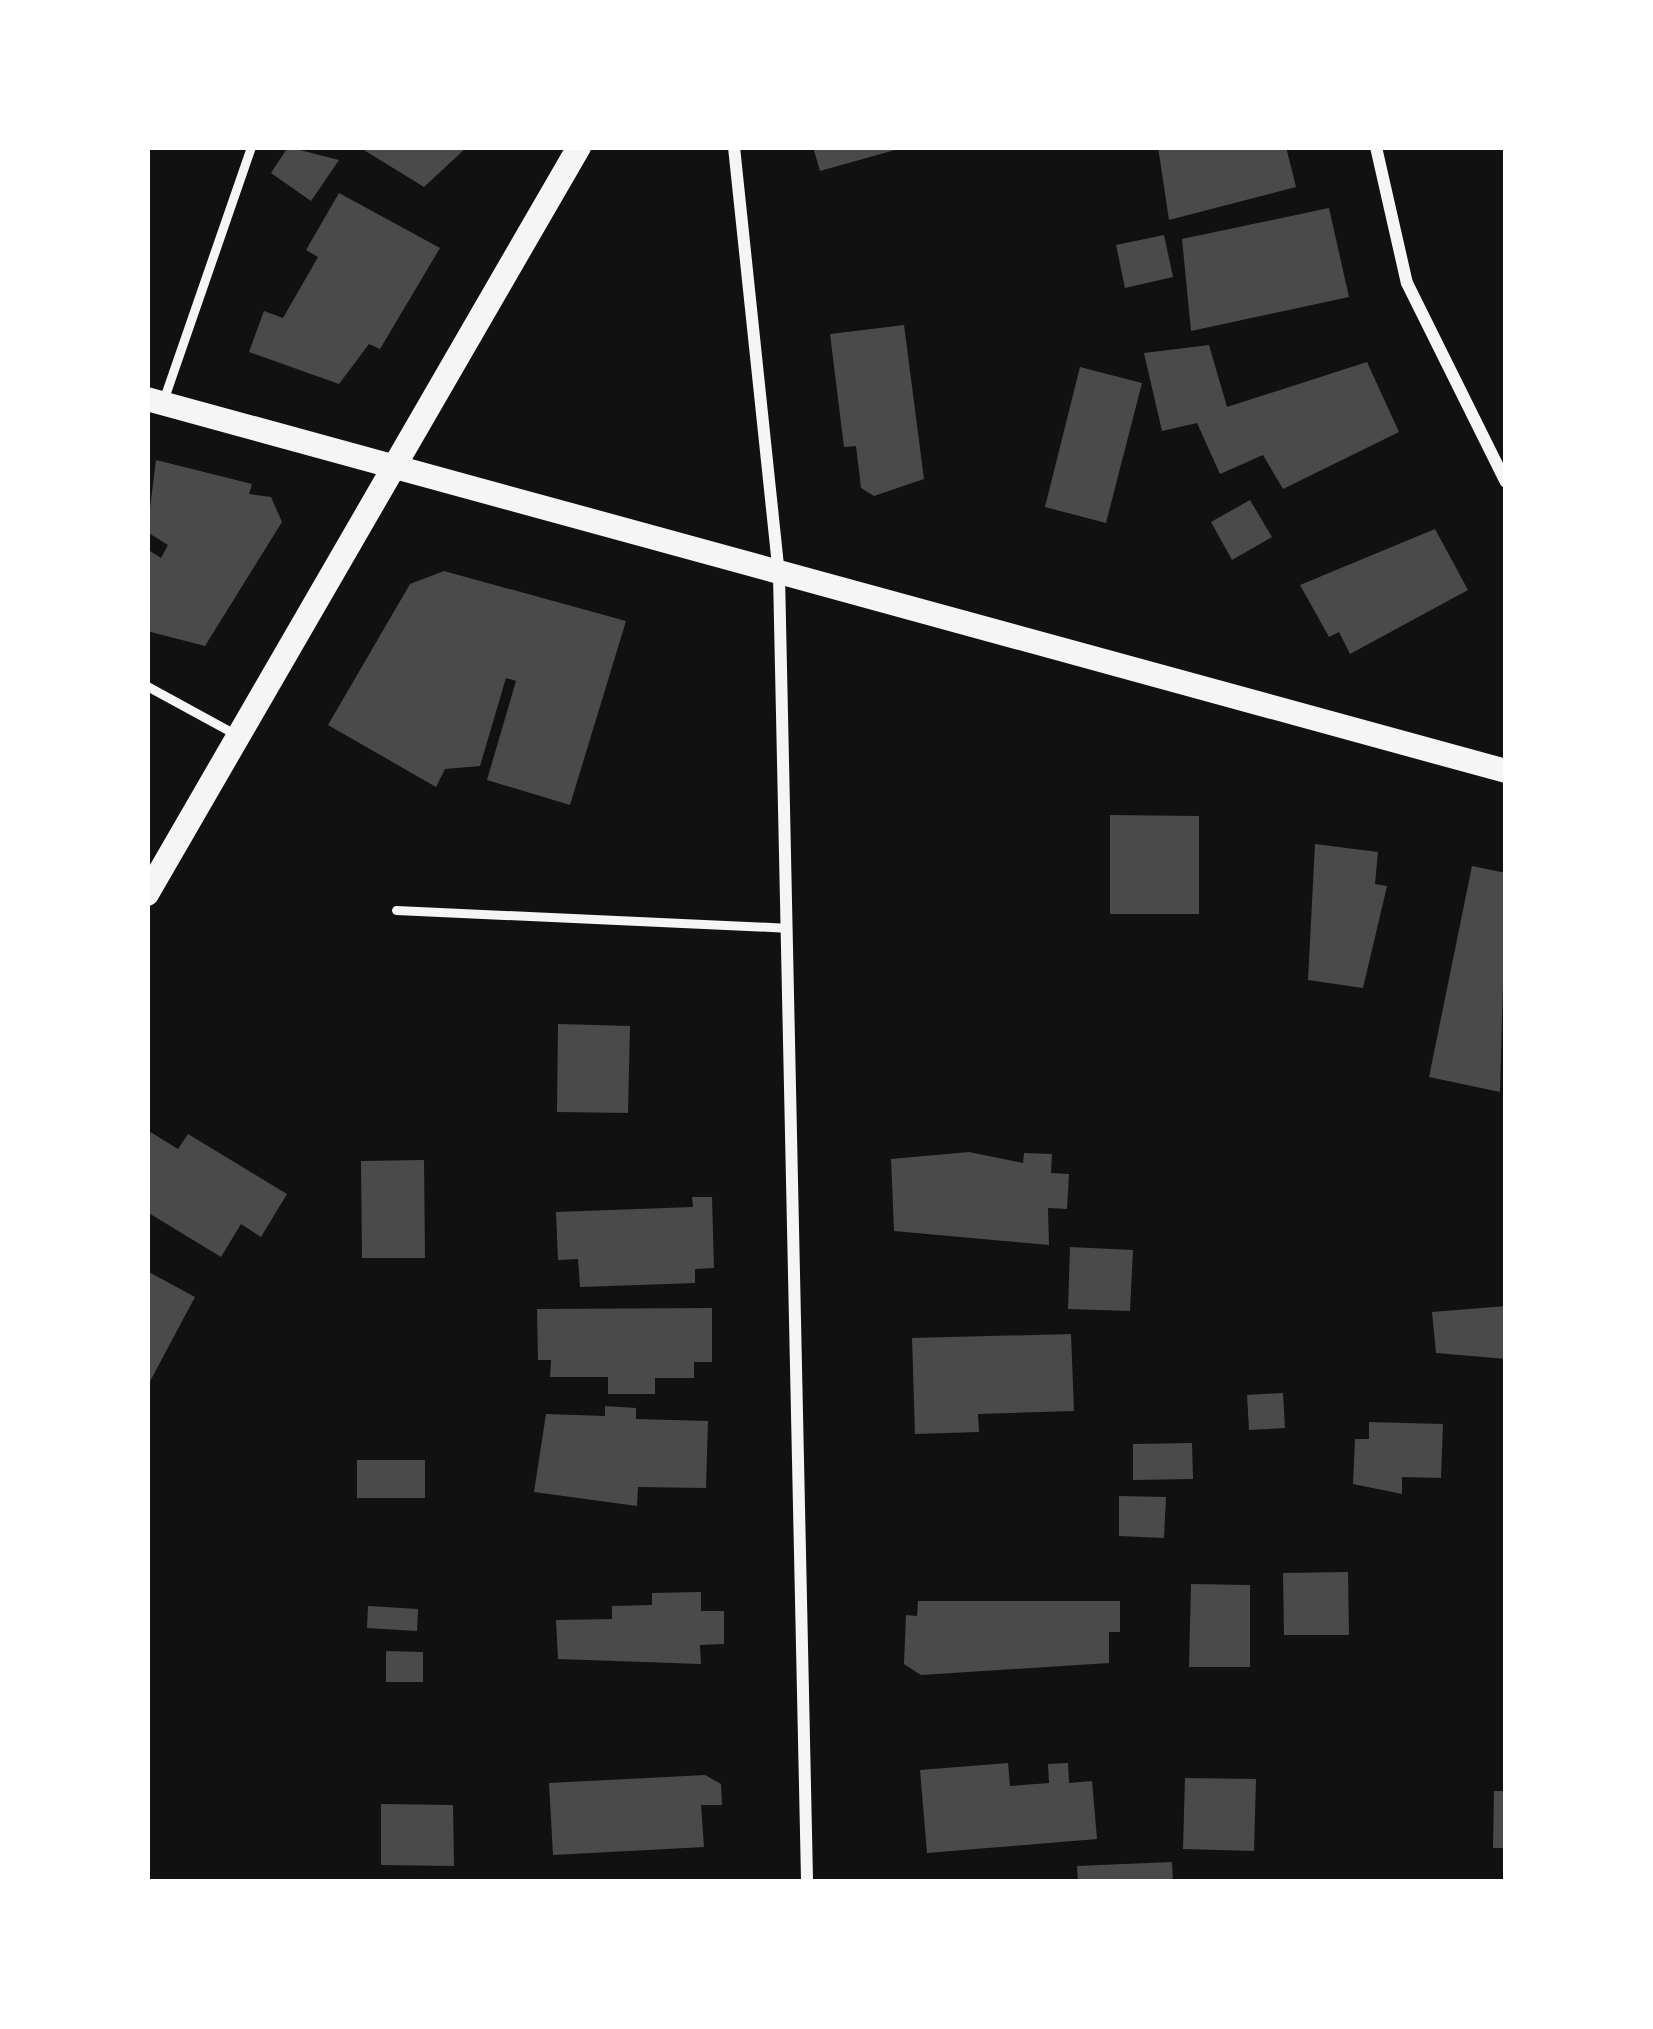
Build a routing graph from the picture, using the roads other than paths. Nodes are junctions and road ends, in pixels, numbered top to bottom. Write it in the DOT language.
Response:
graph roads {
  1 [pos="250,147"];
  2 [pos="579,147"];
  3 [pos="734,147"];
  4 [pos="1376,147"];
  5 [pos="155,401"];
  6 [pos="394,471"];
  7 [pos="1506,482"];
  8 [pos="779,575"];
  9 [pos="147,686"];
  10 [pos="239,736"];
  11 [pos="1506,771"];
  12 [pos="147,894"];
  13 [pos="397,910"];
  14 [pos="785,928"];
  15 [pos="807,1882"];
  1 -- 5 [label="lane"];
  2 -- 6 [label="main road"];
  3 -- 8 [label="street"];
  4 -- 7 [label="street"];
  5 -- 6 [label="main road"];
  6 -- 8 [label="main road"];
  6 -- 10 [label="main road"];
  8 -- 11 [label="main road"];
  8 -- 14 [label="street"];
  9 -- 10 [label="lane"];
  10 -- 12 [label="main road"];
  13 -- 14 [label="lane"];
  14 -- 15 [label="street"];
}
